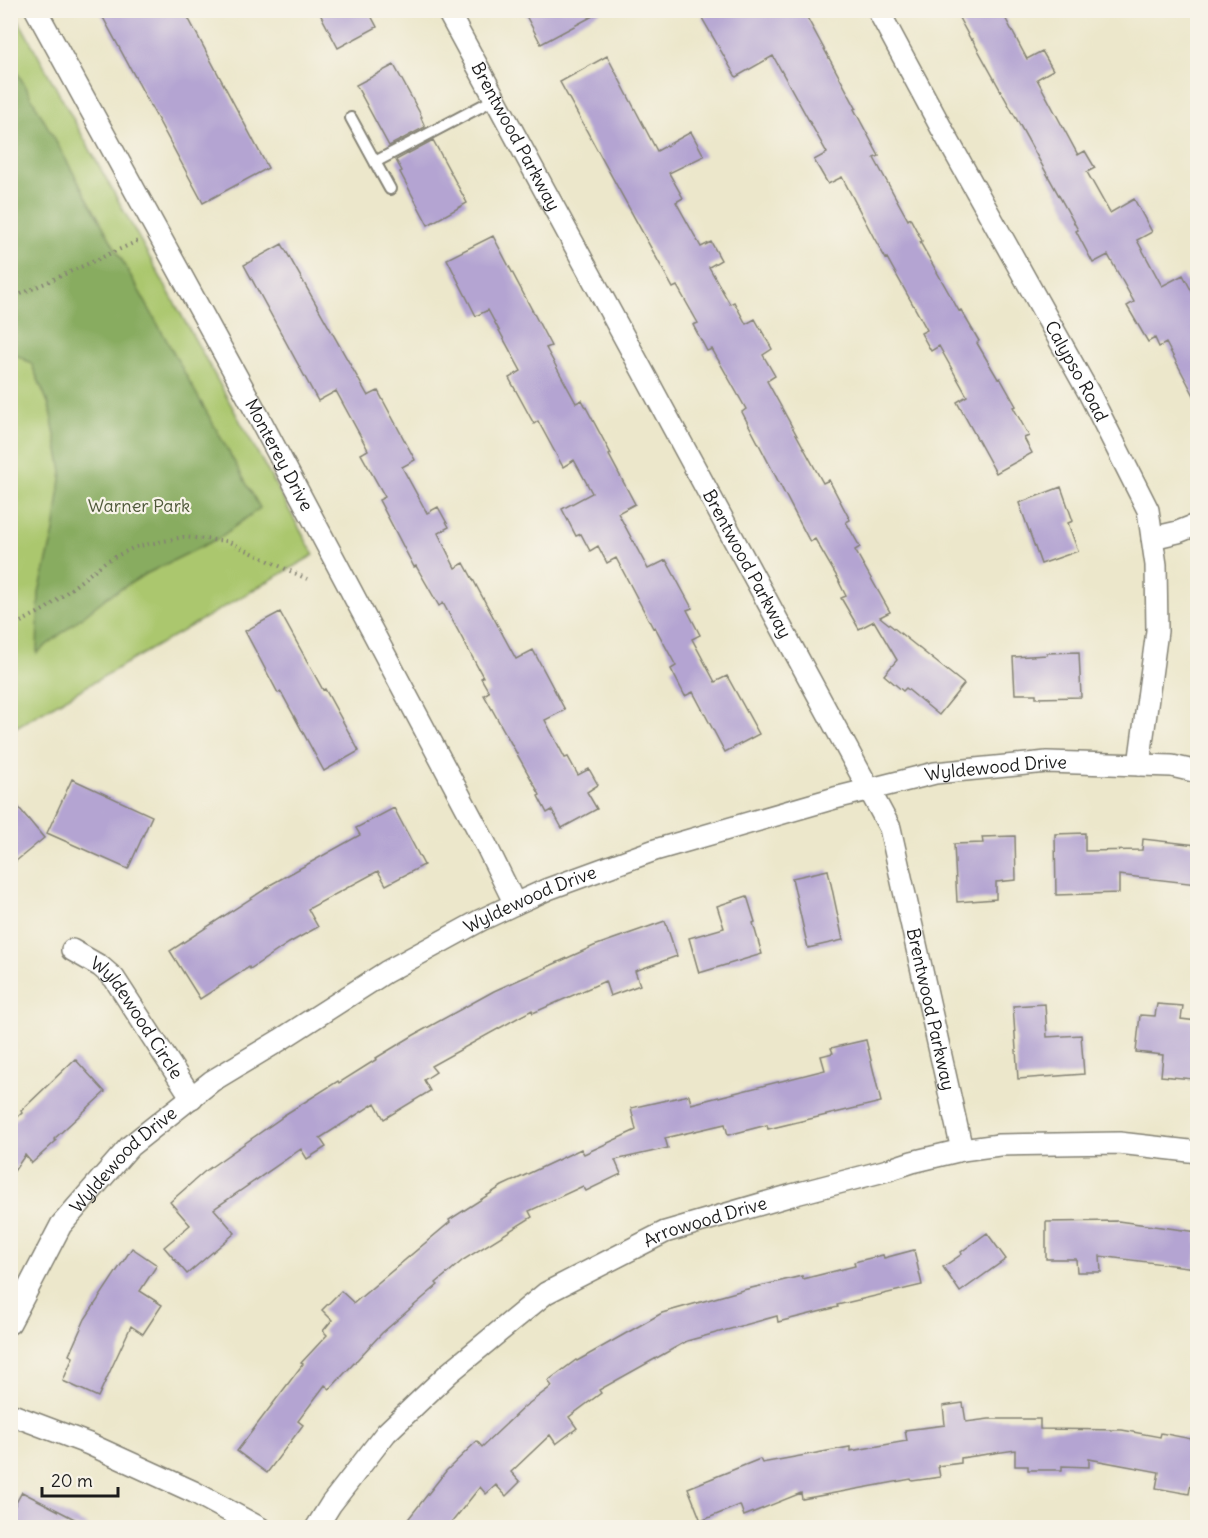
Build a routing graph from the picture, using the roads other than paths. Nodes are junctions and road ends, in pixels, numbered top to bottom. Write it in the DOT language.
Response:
graph roads {
  1 [pos="36,10"];
  2 [pos="447,10"];
  3 [pos="878,10"];
  4 [pos="495,99"];
  5 [pos="351,118"];
  6 [pos="375,162"];
  7 [pos="390,189"];
  8 [pos="1197,524"];
  9 [pos="1152,538"];
  10 [pos="1139,765"];
  11 [pos="1197,772"];
  12 [pos="868,790"];
  13 [pos="515,904"];
  14 [pos="72,950"];
  15 [pos="192,1098"];
  16 [pos="962,1150"];
  17 [pos="1197,1152"];
  18 [pos="10,1323"];
  19 [pos="10,1414"];
  20 [pos="260,1527"];
  21 [pos="316,1527"];
  1 -- 13 [label="street, Monterey Drive"];
  2 -- 4 [label="street, Brentwood Parkway"];
  3 -- 9 [label="street, Calypso Road"];
  4 -- 6 [label="lane"];
  4 -- 12 [label="street, Brentwood Parkway"];
  5 -- 6 [label="lane"];
  6 -- 7 [label="lane"];
  8 -- 9 [label="street"];
  9 -- 10 [label="street, Calypso Road"];
  10 -- 11 [label="street, Wyldewood Drive"];
  10 -- 12 [label="street, Wyldewood Drive"];
  12 -- 13 [label="street, Wyldewood Drive"];
  12 -- 16 [label="street, Brentwood Parkway"];
  13 -- 15 [label="street, Wyldewood Drive"];
  14 -- 15 [label="street, Wyldewood Circle"];
  15 -- 18 [label="street, Wyldewood Drive"];
  16 -- 17 [label="street, Arrowood Drive"];
  16 -- 21 [label="street, Arrowood Drive"];
  19 -- 20 [label="street"];
}
